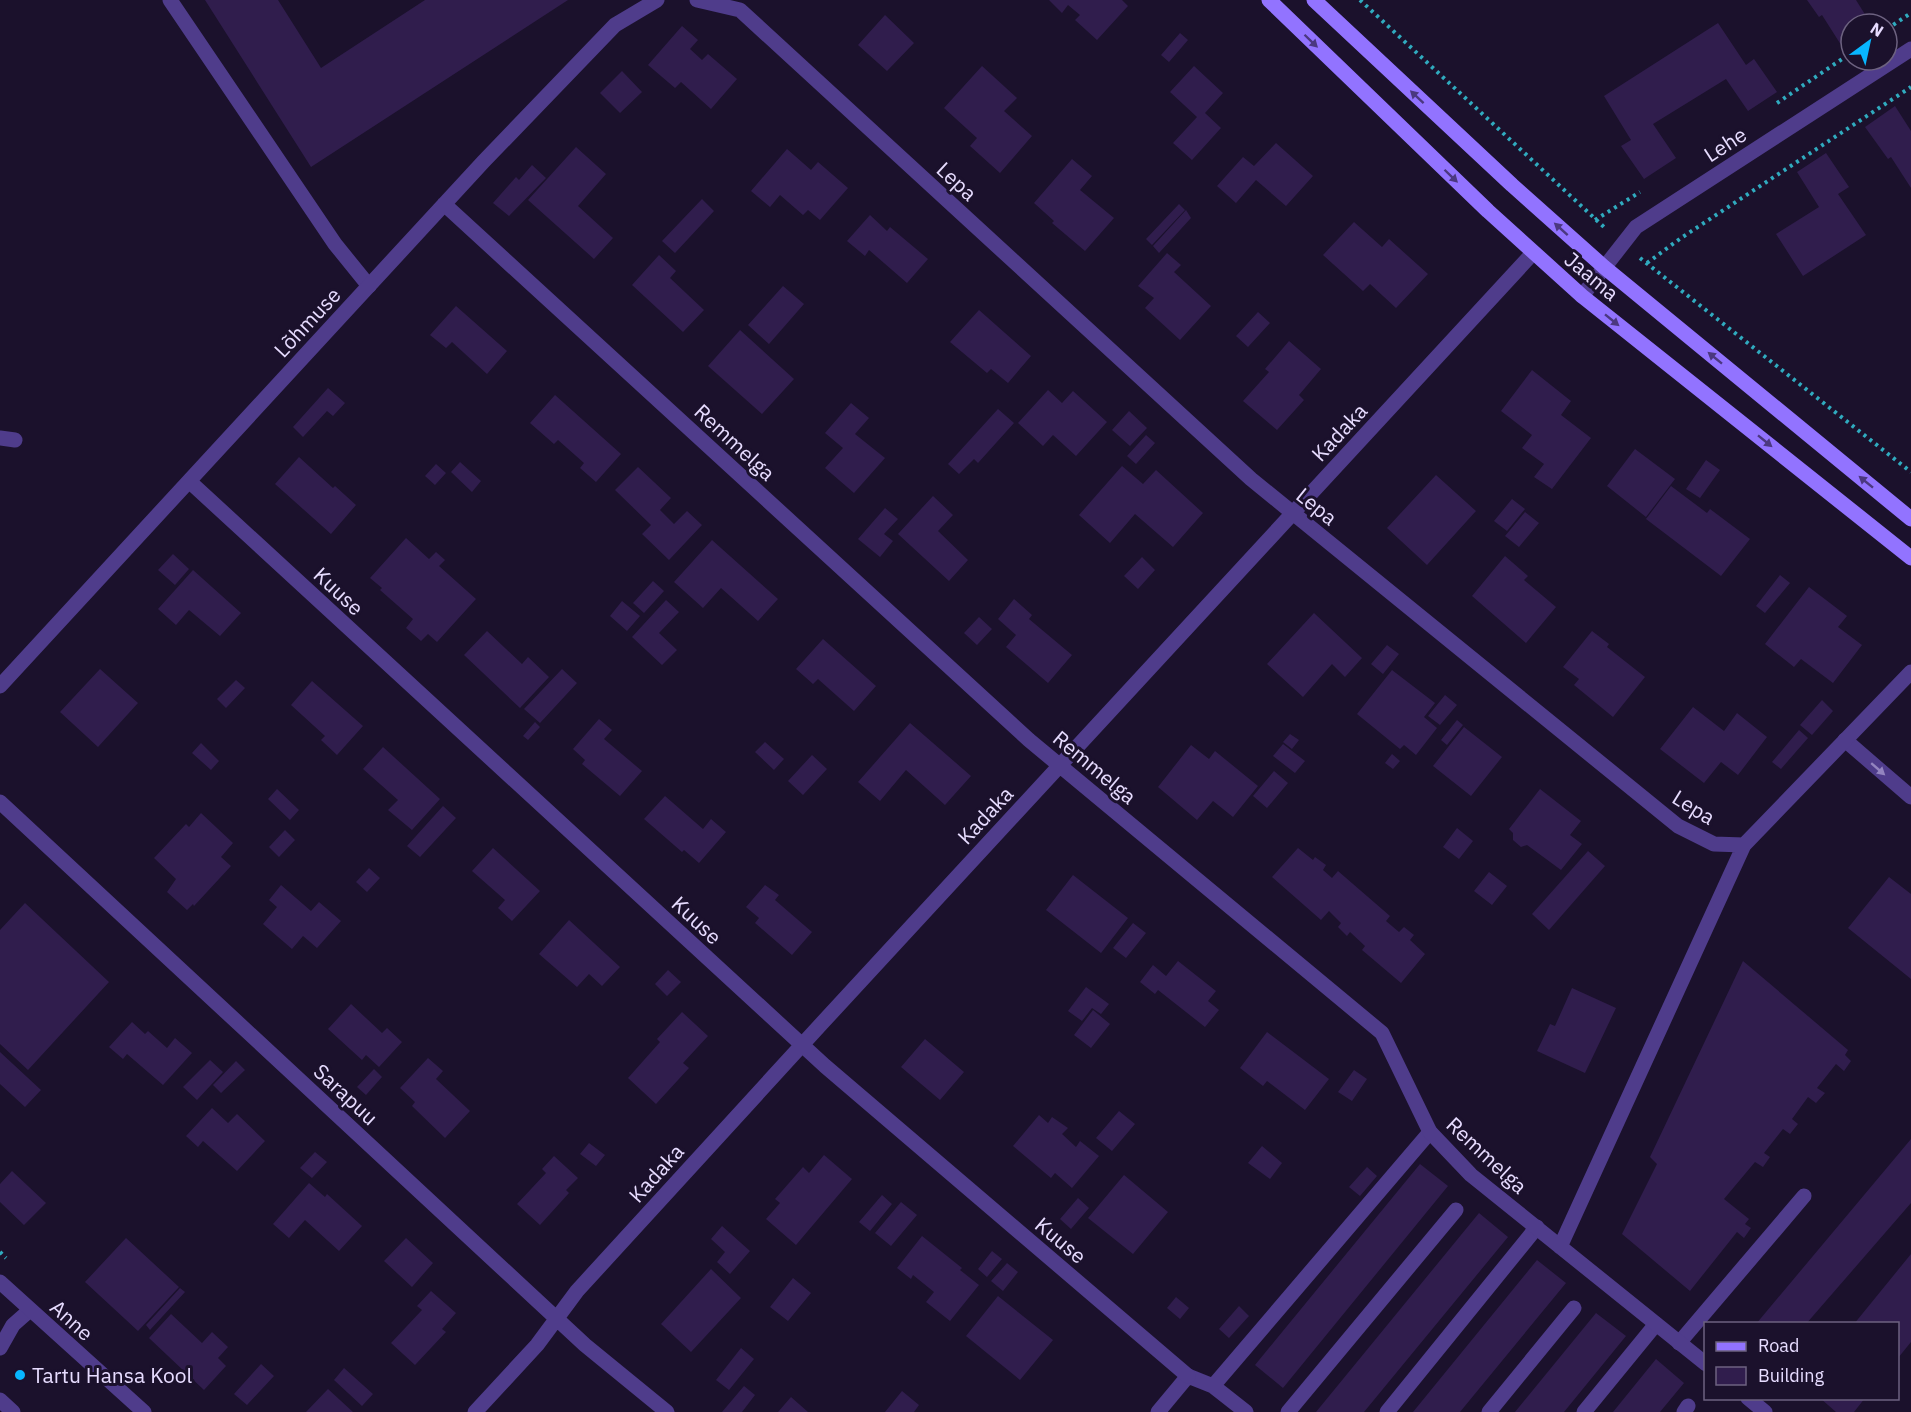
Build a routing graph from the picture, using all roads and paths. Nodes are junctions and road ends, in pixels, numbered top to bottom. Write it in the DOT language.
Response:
graph roads {
  1 [pos="170,0"];
  2 [pos="657,0"];
  3 [pos="1269,0"];
  4 [pos="1314,0"];
  5 [pos="703,2"];
  6 [pos="1911,49"];
  7 [pos="1911,87"];
  8 [pos="444,204"];
  9 [pos="1533,253"];
  10 [pos="1647,263"];
  11 [pos="1604,267"];
  12 [pos="369,286"];
  13 [pos="1582,296"];
  14 [pos="189,481"];
  15 [pos="1292,513"];
  16 [pos="1911,519"];
  17 [pos="1911,558"];
  18 [pos="1911,672"];
  19 [pos="0,686"];
  20 [pos="1845,740"];
  21 [pos="1059,766"];
  22 [pos="1911,798"];
  23 [pos="0,802"];
  24 [pos="1744,845"];
  25 [pos="802,1045"];
  26 [pos="1430,1132"];
  27 [pos="1804,1196"];
  28 [pos="1456,1210"];
  29 [pos="1537,1227"];
  30 [pos="1560,1247"];
  31 [pos="0,1282"];
  32 [pos="1574,1308"];
  33 [pos="30,1310"];
  34 [pos="556,1318"];
  35 [pos="1656,1324"];
  36 [pos="1679,1343"];
  37 [pos="0,1348"];
  38 [pos="1704,1362"];
  39 [pos="1188,1376"];
  40 [pos="1213,1386"];
  41 [pos="0,1400"];
  42 [pos="1750,1400"];
  43 [pos="13,1412"];
  44 [pos="144,1412"];
  45 [pos="474,1412"];
  46 [pos="667,1412"];
  47 [pos="1158,1412"];
  48 [pos="1246,1412"];
  49 [pos="1288,1412"];
  50 [pos="1387,1412"];
  51 [pos="1489,1412"];
  52 [pos="1584,1412"];
  53 [pos="1765,1412"];
  1 -- 12 [label="street"];
  2 -- 8 [label="street, Lõhmuse"];
  3 -- 9 [label="main road, Jaama, one-way"];
  11 -- 4 [label="main road, Jaama, one-way"];
  5 -- 15 [label="street, Lepa"];
  6 -- 11 [label="street, Lehe"];
  7 -- 10 [label="path"];
  8 -- 12 [label="street, Lõhmuse"];
  8 -- 21 [label="street, Remmelga"];
  9 -- 13 [label="main road, Jaama"];
  9 -- 15 [label="street, Kadaka"];
  11 -- 13 [label="street, Lehe"];
  16 -- 11 [label="main road, Jaama, one-way"];
  12 -- 14 [label="street, Lõhmuse"];
  13 -- 17 [label="main road, Jaama, one-way"];
  14 -- 19 [label="street, Lõhmuse"];
  14 -- 25 [label="street, Kuuse"];
  15 -- 21 [label="street, Kadaka"];
  15 -- 24 [label="street, Lepa"];
  18 -- 20 [label="street"];
  20 -- 22 [label="street, one-way"];
  20 -- 24 [label="street"];
  21 -- 25 [label="street, Kadaka"];
  21 -- 26 [label="street, Remmelga"];
  23 -- 34 [label="street, Sarapuu"];
  24 -- 30 [label="street"];
  25 -- 34 [label="street, Kadaka"];
  25 -- 39 [label="street, Kuuse"];
  26 -- 29 [label="street, Remmelga"];
  26 -- 40 [label="street"];
  27 -- 36 [label="street"];
  28 -- 49 [label="street"];
  29 -- 30 [label="street, Remmelga"];
  29 -- 50 [label="street"];
  30 -- 35 [label="street, Remmelga"];
  31 -- 33 [label="street, Anne"];
  32 -- 51 [label="street"];
  33 -- 37 [label="street"];
  33 -- 44 [label="street, Anne"];
  34 -- 45 [label="street, Kadaka"];
  34 -- 46 [label="street, Sarapuu"];
  35 -- 36 [label="street, Remmelga"];
  35 -- 52 [label="street"];
  36 -- 38 [label="street, Remmelga"];
  39 -- 40 [label="street, Kuuse"];
  39 -- 47 [label="street"];
  40 -- 48 [label="street, Kuuse"];
  41 -- 43 [label="street"];
  42 -- 53 [label="street"];
}
